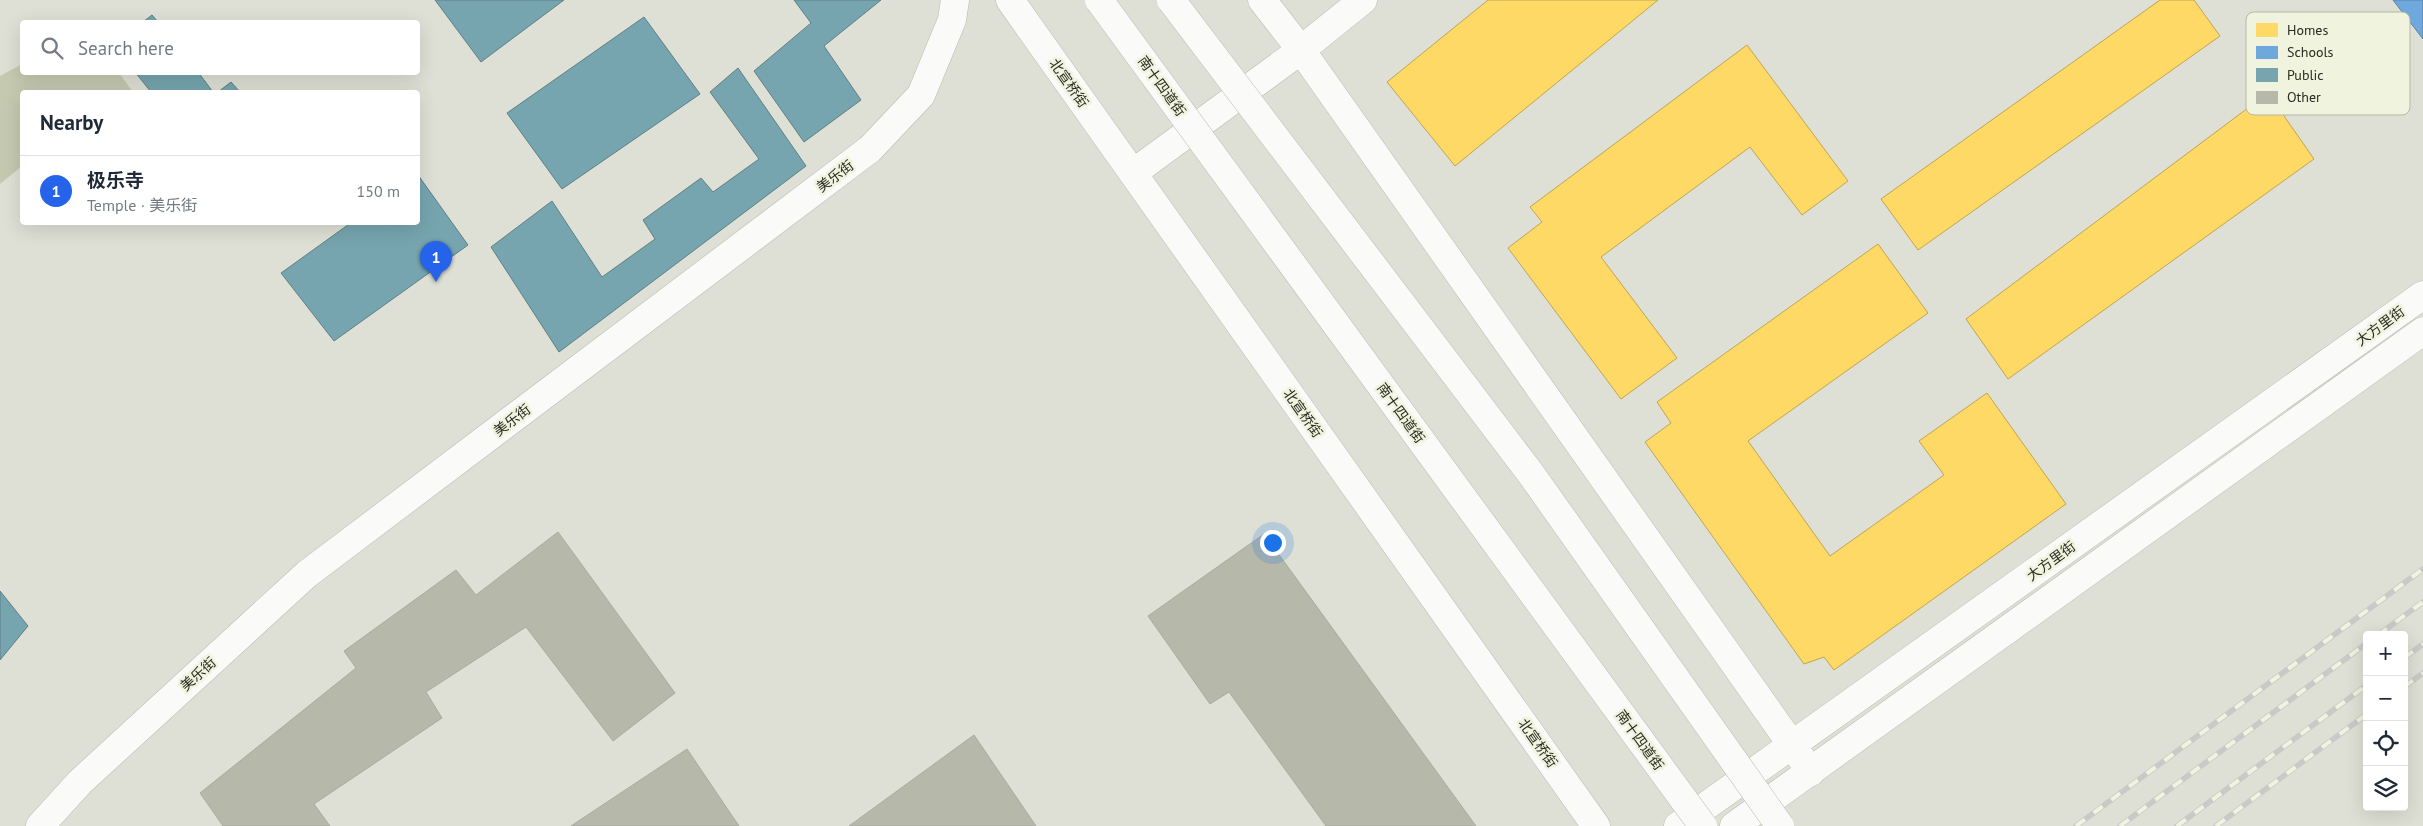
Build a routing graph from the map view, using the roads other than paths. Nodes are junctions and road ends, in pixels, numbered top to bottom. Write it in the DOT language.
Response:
graph roads {
  1 [pos="955,0"];
  2 [pos="1010,0"];
  3 [pos="1099,0"];
  4 [pos="1171,0"];
  5 [pos="1262,0"];
  6 [pos="1363,0"];
  7 [pos="1301,50"];
  8 [pos="1133,173"];
  9 [pos="2423,295"];
  10 [pos="2423,331"];
  11 [pos="1793,746"];
  12 [pos="1811,772"];
  13 [pos="40,826"];
  14 [pos="1596,826"];
  15 [pos="1678,826"];
  16 [pos="1703,826"];
  17 [pos="1734,826"];
  18 [pos="1780,826"];
  1 -- 13 [label="main road, 美乐街"];
  2 -- 8 [label="main road, 北宣桥街"];
  3 -- 16 [label="main road, 南十四道街, bridge"];
  4 -- 18 [label="main road, bridge"];
  5 -- 7 [label="main road"];
  6 -- 7 [label="main road"];
  7 -- 8 [label="main road"];
  7 -- 11 [label="main road"];
  8 -- 14 [label="main road, 北宣桥街"];
  9 -- 11 [label="main road, 大方里街"];
  10 -- 12 [label="main road"];
  11 -- 12 [label="main road"];
  11 -- 15 [label="main road, 大方里街"];
  12 -- 17 [label="main road"];
}
